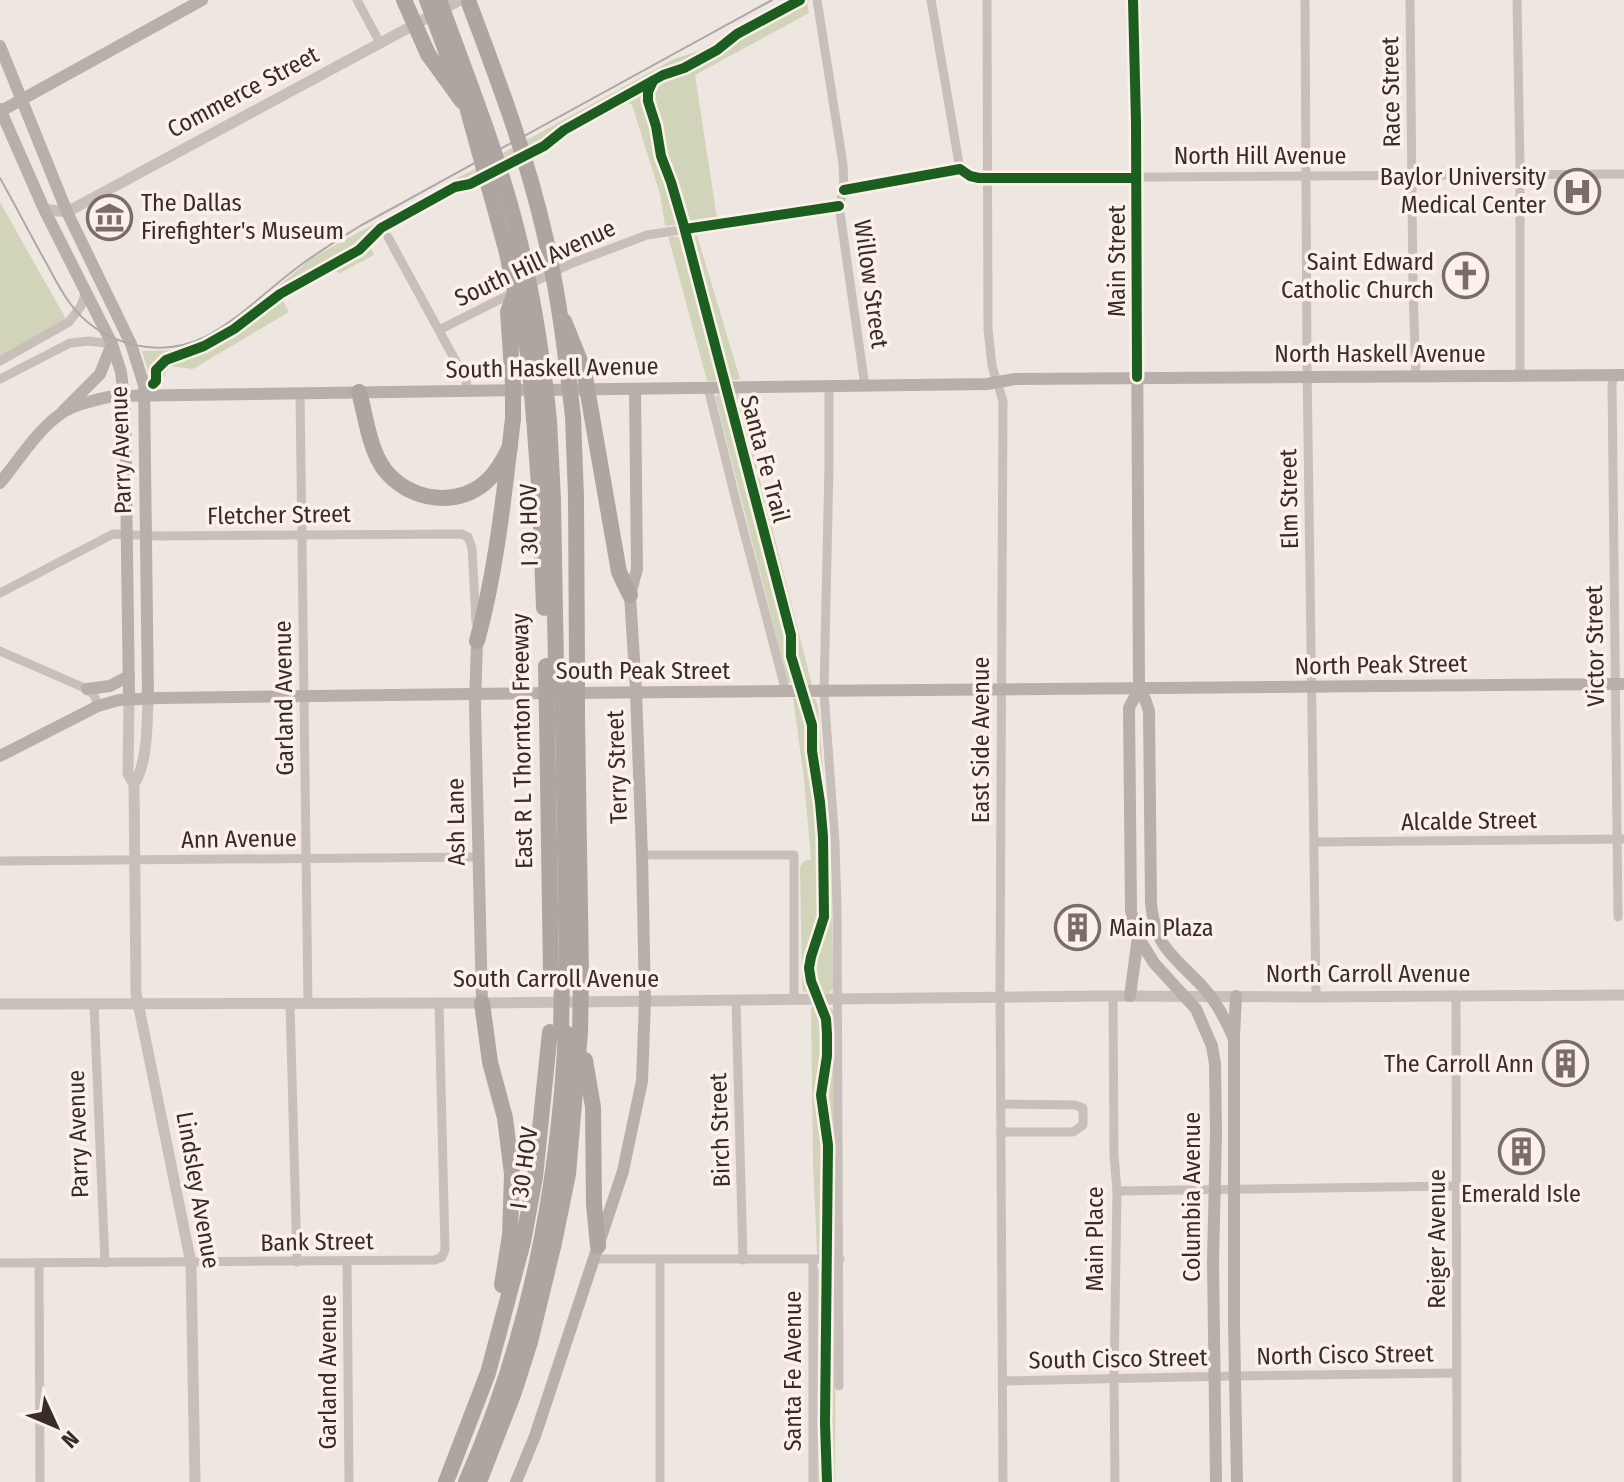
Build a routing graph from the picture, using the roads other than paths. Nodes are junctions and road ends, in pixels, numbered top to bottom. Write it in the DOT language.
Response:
graph roads {
  1 [pos="202,0"];
  2 [pos="357,0"];
  3 [pos="404,0"];
  4 [pos="427,0"];
  5 [pos="439,0"];
  6 [pos="448,0"];
  7 [pos="817,0"];
  8 [pos="931,0"];
  9 [pos="987,0"];
  10 [pos="1133,0"];
  11 [pos="1305,0"];
  12 [pos="1410,0"];
  13 [pos="1517,0"];
  14 [pos="466,1"];
  15 [pos="380,43"];
  16 [pos="0,46"];
  17 [pos="22,100"];
  18 [pos="467,107"];
  19 [pos="1,110"];
  20 [pos="960,169"];
  21 [pos="1624,174"];
  22 [pos="1305,175"];
  23 [pos="1520,175"];
  24 [pos="1412,176"];
  25 [pos="988,178"];
  26 [pos="1136,178"];
  27 [pos="844,190"];
  28 [pos="839,206"];
  29 [pos="44,209"];
  30 [pos="67,212"];
  31 [pos="388,237"];
  32 [pos="516,290"];
  33 [pos="86,292"];
  34 [pos="559,310"];
  35 [pos="439,330"];
  36 [pos="112,344"];
  37 [pos="0,361"];
  38 [pos="1520,375"];
  39 [pos="1619,375"];
  40 [pos="1307,376"];
  41 [pos="1416,376"];
  42 [pos="1137,377"];
  43 [pos="0,379"];
  44 [pos="998,383"];
  45 [pos="829,386"];
  46 [pos="865,386"];
  47 [pos="708,388"];
  48 [pos="635,390"];
  49 [pos="467,391"];
  50 [pos="300,392"];
  51 [pos="359,392"];
  52 [pos="124,396"];
  53 [pos="145,396"];
  54 [pos="60,415"];
  55 [pos="553,419"];
  56 [pos="510,447"];
  57 [pos="0,483"];
  58 [pos="1619,531"];
  59 [pos="127,535"];
  60 [pos="302,535"];
  61 [pos="146,536"];
  62 [pos="0,593"];
  63 [pos="630,595"];
  64 [pos="477,641"];
  65 [pos="0,651"];
  66 [pos="560,667"];
  67 [pos="129,676"];
  68 [pos="1620,684"];
  69 [pos="1312,688"];
  70 [pos="87,689"];
  71 [pos="1139,689"];
  72 [pos="1001,690"];
  73 [pos="636,691"];
  74 [pos="786,692"];
  75 [pos="824,692"];
  76 [pos="475,695"];
  77 [pos="304,696"];
  78 [pos="148,698"];
  79 [pos="129,699"];
  80 [pos="98,706"];
  81 [pos="561,719"];
  82 [pos="0,756"];
  83 [pos="134,784"];
  84 [pos="1621,839"];
  85 [pos="1314,842"];
  86 [pos="642,855"];
  87 [pos="479,857"];
  88 [pos="306,858"];
  89 [pos="134,860"];
  90 [pos="0,861"];
  91 [pos="1130,871"];
  92 [pos="1150,871"];
  93 [pos="1618,917"];
  94 [pos="1138,937"];
  95 [pos="565,974"];
  96 [pos="1185,995"];
  97 [pos="1209,995"];
  98 [pos="1456,995"];
  99 [pos="1624,995"];
  100 [pos="1113,996"];
  101 [pos="1130,996"];
  102 [pos="1236,996"];
  103 [pos="1000,997"];
  104 [pos="1316,997"];
  105 [pos="794,999"];
  106 [pos="838,999"];
  107 [pos="736,1000"];
  108 [pos="645,1001"];
  109 [pos="439,1002"];
  110 [pos="290,1003"];
  111 [pos="308,1003"];
  112 [pos="482,1003"];
  113 [pos="0,1004"];
  114 [pos="94,1004"];
  115 [pos="138,1004"];
  116 [pos="564,1033"];
  117 [pos="1234,1039"];
  118 [pos="1001,1104"];
  119 [pos="1001,1132"];
  120 [pos="1456,1186"];
  121 [pos="1215,1188"];
  122 [pos="1234,1188"];
  123 [pos="1117,1191"];
  124 [pos="596,1253"];
  125 [pos="840,1259"];
  126 [pos="660,1260"];
  127 [pos="743,1260"];
  128 [pos="813,1260"];
  129 [pos="297,1262"];
  130 [pos="347,1262"];
  131 [pos="0,1263"];
  132 [pos="39,1263"];
  133 [pos="105,1263"];
  134 [pos="191,1263"];
  135 [pos="488,1373"];
  136 [pos="1457,1373"];
  137 [pos="1234,1376"];
  138 [pos="1215,1377"];
  139 [pos="1114,1378"];
  140 [pos="1003,1381"];
  141 [pos="839,1386"];
  142 [pos="40,1482"];
  143 [pos="195,1482"];
  144 [pos="349,1482"];
  145 [pos="446,1482"];
  146 [pos="460,1482"];
  147 [pos="466,1482"];
  148 [pos="479,1482"];
  149 [pos="516,1482"];
  150 [pos="660,1482"];
  151 [pos="813,1482"];
  152 [pos="1003,1482"];
  153 [pos="1115,1482"];
  154 [pos="1216,1482"];
  155 [pos="1237,1482"];
  156 [pos="1457,1482"];
  1 -- 17 [label="main road"];
  2 -- 15 [label="street"];
  3 -- 18 [label="highway, bridge"];
  4 -- 18 [label="highway, East R L Thornton Freeway, bridge"];
  5 -- 55 [label="highway, bridge"];
  6 -- 55 [label="highway"];
  7 -- 27 [label="street, Willow Street"];
  8 -- 20 [label="street"];
  9 -- 25 [label="street, East Side Avenue"];
  10 -- 26 [label="main road, Main Street"];
  11 -- 22 [label="street, Elm Street"];
  12 -- 24 [label="street, Race Street"];
  13 -- 23 [label="street"];
  14 -- 15 [label="street, Commerce Street"];
  14 -- 34 [label="highway, East R L Thornton Freeway, bridge"];
  15 -- 30 [label="street, Commerce Street"];
  16 -- 17 [label="main road, Parry Avenue"];
  17 -- 19 [label="main road"];
  17 -- 30 [label="main road, Parry Avenue"];
  18 -- 32 [label="highway, East R L Thornton Freeway, bridge"];
  19 -- 29 [label="main road, Parry Avenue"];
  20 -- 25 [label="street"];
  20 -- 27 [label="street"];
  21 -- 23 [label="street, North Hill Avenue"];
  22 -- 24 [label="street, North Hill Avenue"];
  22 -- 26 [label="street, North Hill Avenue"];
  22 -- 40 [label="street, Elm Street"];
  23 -- 24 [label="street, North Hill Avenue"];
  23 -- 38 [label="street"];
  24 -- 41 [label="street, Race Street"];
  25 -- 26 [label="street"];
  25 -- 44 [label="street, East Side Avenue"];
  26 -- 42 [label="main road, Main Street"];
  27 -- 28 [label="street, Willow Street"];
  28 -- 35 [label="street, South Hill Avenue"];
  28 -- 46 [label="street, Willow Street"];
  29 -- 30 [label="street"];
  29 -- 33 [label="main road, Parry Avenue"];
  30 -- 53 [label="main road, Parry Avenue"];
  31 -- 35 [label="street"];
  32 -- 55 [label="highway, East R L Thornton Freeway, bridge"];
  32 -- 56 [label="highway, bridge"];
  33 -- 36 [label="main road, Parry Avenue"];
  33 -- 37 [label="street"];
  34 -- 55 [label="highway, East R L Thornton Freeway, bridge"];
  34 -- 63 [label="highway, bridge"];
  35 -- 49 [label="street"];
  36 -- 43 [label="street"];
  36 -- 52 [label="main road, Parry Avenue"];
  36 -- 54 [label="main road"];
  38 -- 39 [label="main road, North Haskell Avenue"];
  38 -- 41 [label="main road, North Haskell Avenue"];
  39 -- 58 [label="street, Victor Street"];
  40 -- 41 [label="main road, North Haskell Avenue"];
  40 -- 42 [label="main road, North Haskell Avenue"];
  40 -- 69 [label="street, Elm Street"];
  42 -- 44 [label="main road, South Haskell Avenue"];
  42 -- 71 [label="main road, Main Street"];
  44 -- 46 [label="main road, South Haskell Avenue"];
  44 -- 72 [label="street, East Side Avenue"];
  45 -- 46 [label="main road, South Haskell Avenue"];
  45 -- 47 [label="main road, South Haskell Avenue"];
  45 -- 75 [label="street"];
  47 -- 48 [label="main road, South Haskell Avenue"];
  47 -- 74 [label="street"];
  48 -- 49 [label="main road, South Haskell Avenue"];
  48 -- 63 [label="main road, Terry Street"];
  49 -- 51 [label="main road, South Haskell Avenue"];
  50 -- 51 [label="main road, South Haskell Avenue"];
  50 -- 53 [label="main road, South Haskell Avenue"];
  50 -- 60 [label="street, Garland Avenue"];
  51 -- 56 [label="highway"];
  52 -- 53 [label="main road, South Haskell Avenue"];
  52 -- 54 [label="main road, South Haskell Avenue"];
  52 -- 59 [label="main road, Parry Avenue"];
  53 -- 61 [label="main road, Parry Avenue"];
  54 -- 57 [label="main road, South Haskell Avenue"];
  55 -- 66 [label="highway, East R L Thornton Freeway"];
  55 -- 66 [label="highway, East R L Thornton Freeway"];
  56 -- 64 [label="highway"];
  58 -- 68 [label="street, Victor Street"];
  59 -- 61 [label="street, Fletcher Street"];
  59 -- 62 [label="street, Fletcher Street"];
  59 -- 67 [label="main road, Parry Avenue"];
  60 -- 61 [label="street, Fletcher Street"];
  60 -- 64 [label="street, Fletcher Street"];
  60 -- 77 [label="street, Garland Avenue"];
  61 -- 78 [label="main road, Parry Avenue"];
  63 -- 73 [label="main road, Terry Street"];
  64 -- 76 [label="main road, Ash Lane"];
  65 -- 70 [label="street"];
  66 -- 81 [label="highway, East R L Thornton Freeway, bridge"];
  66 -- 81 [label="highway, East R L Thornton Freeway, bridge"];
  67 -- 70 [label="main road"];
  67 -- 79 [label="main road, Parry Avenue"];
  68 -- 69 [label="main road, North Peak Street"];
  68 -- 84 [label="street, Victor Street"];
  69 -- 71 [label="main road, North Peak Street"];
  69 -- 85 [label="street, Elm Street"];
  70 -- 80 [label="street"];
  71 -- 72 [label="main road, South Peak Street"];
  71 -- 91 [label="main road, Main Street"];
  71 -- 92 [label="main road, Main Street"];
  72 -- 75 [label="main road, South Peak Street"];
  72 -- 103 [label="street, East Side Avenue"];
  73 -- 74 [label="main road, South Peak Street"];
  73 -- 76 [label="main road, South Peak Street"];
  73 -- 86 [label="main road, Terry Street"];
  74 -- 75 [label="main road, South Peak Street"];
  75 -- 106 [label="street"];
  76 -- 77 [label="main road, South Peak Street"];
  76 -- 87 [label="main road, Ash Lane"];
  77 -- 78 [label="main road, South Peak Street"];
  77 -- 88 [label="street, Garland Avenue"];
  78 -- 79 [label="main road, South Peak Street"];
  78 -- 83 [label="street, Parry Avenue"];
  79 -- 80 [label="main road, South Peak Street"];
  79 -- 83 [label="street, Parry Avenue"];
  80 -- 82 [label="main road, South Peak Street"];
  81 -- 95 [label="highway, East R L Thornton Freeway"];
  81 -- 95 [label="highway, East R L Thornton Freeway"];
  83 -- 89 [label="street, Parry Avenue"];
  84 -- 85 [label="street, Alcalde Street"];
  84 -- 93 [label="street, Victor Street"];
  85 -- 104 [label="street, Elm Street"];
  86 -- 105 [label="street"];
  86 -- 108 [label="main road, Terry Street"];
  87 -- 88 [label="street, Ann Avenue"];
  87 -- 112 [label="main road, Ash Lane"];
  88 -- 89 [label="street, Ann Avenue"];
  88 -- 111 [label="street, Garland Avenue"];
  89 -- 90 [label="street, Ann Avenue"];
  89 -- 115 [label="street, Parry Avenue"];
  91 -- 92 [label="main road"];
  91 -- 94 [label="main road, Main Street"];
  92 -- 97 [label="main road, Main Street"];
  94 -- 96 [label="main road, Columbia Avenue"];
  94 -- 101 [label="main road"];
  95 -- 116 [label="highway, East R L Thornton Freeway"];
  95 -- 116 [label="highway, East R L Thornton Freeway, bridge"];
  96 -- 97 [label="street, North Carroll Avenue"];
  96 -- 101 [label="street, North Carroll Avenue"];
  96 -- 121 [label="main road, Columbia Avenue"];
  97 -- 102 [label="street, North Carroll Avenue"];
  97 -- 117 [label="main road, Columbia Avenue"];
  98 -- 99 [label="street, North Carroll Avenue"];
  98 -- 104 [label="street, North Carroll Avenue"];
  98 -- 120 [label="street, Reiger Avenue"];
  100 -- 101 [label="street, North Carroll Avenue"];
  100 -- 103 [label="street, South Carroll Avenue"];
  100 -- 123 [label="street, Main Place"];
  102 -- 104 [label="street, North Carroll Avenue"];
  102 -- 117 [label="main road"];
  103 -- 106 [label="street, South Carroll Avenue"];
  103 -- 118 [label="street, East Side Avenue"];
  105 -- 106 [label="street, South Carroll Avenue"];
  105 -- 107 [label="street, South Carroll Avenue"];
  106 -- 125 [label="street"];
  107 -- 108 [label="street, South Carroll Avenue"];
  107 -- 127 [label="street, Birch Street"];
  108 -- 112 [label="street, South Carroll Avenue"];
  108 -- 124 [label="main road"];
  109 -- 111 [label="street, South Carroll Avenue"];
  109 -- 112 [label="street, South Carroll Avenue"];
  109 -- 130 [label="street, Bank Street"];
  110 -- 111 [label="street, South Carroll Avenue"];
  110 -- 115 [label="street, South Carroll Avenue"];
  110 -- 129 [label="street"];
  112 -- 135 [label="highway"];
  113 -- 114 [label="street, South Carroll Avenue"];
  114 -- 115 [label="street, South Carroll Avenue"];
  114 -- 133 [label="street, Parry Avenue"];
  115 -- 134 [label="street, Lindsley Avenue"];
  116 -- 124 [label="highway"];
  116 -- 135 [label="highway, East R L Thornton Freeway"];
  116 -- 146 [label="highway, I 30 HOV"];
  116 -- 147 [label="highway, I 30 HOV"];
  116 -- 148 [label="highway, East R L Thornton Freeway"];
  117 -- 122 [label="main road, Columbia Avenue"];
  118 -- 119 [label="street, East Side Avenue"];
  118 -- 119 [label="street"];
  119 -- 140 [label="street, East Side Avenue"];
  120 -- 122 [label="street"];
  120 -- 136 [label="street, Reiger Avenue"];
  121 -- 122 [label="street"];
  121 -- 123 [label="street"];
  121 -- 138 [label="main road, Columbia Avenue"];
  122 -- 137 [label="main road, Columbia Avenue"];
  123 -- 139 [label="street, Main Place"];
  124 -- 126 [label="street"];
  124 -- 149 [label="main road"];
  125 -- 128 [label="street"];
  125 -- 141 [label="street"];
  126 -- 127 [label="street"];
  126 -- 150 [label="street"];
  127 -- 128 [label="street"];
  128 -- 151 [label="street, Santa Fe Avenue"];
  129 -- 130 [label="street, Bank Street"];
  129 -- 134 [label="street, Bank Street"];
  130 -- 144 [label="street, Garland Avenue"];
  131 -- 132 [label="street, Bank Street"];
  132 -- 133 [label="street, Bank Street"];
  132 -- 142 [label="street"];
  133 -- 134 [label="street, Bank Street"];
  134 -- 143 [label="street, Lindsley Avenue"];
  135 -- 145 [label="highway, East R L Thornton Freeway"];
  136 -- 137 [label="street, North Cisco Street"];
  136 -- 156 [label="street, Reiger Avenue"];
  137 -- 138 [label="street, South Cisco Street"];
  137 -- 155 [label="main road, Columbia Avenue"];
  138 -- 139 [label="street, South Cisco Street"];
  138 -- 154 [label="main road, Columbia Avenue"];
  139 -- 140 [label="street, South Cisco Street"];
  139 -- 153 [label="street, Main Place"];
  140 -- 152 [label="street, East Side Avenue"];
}
